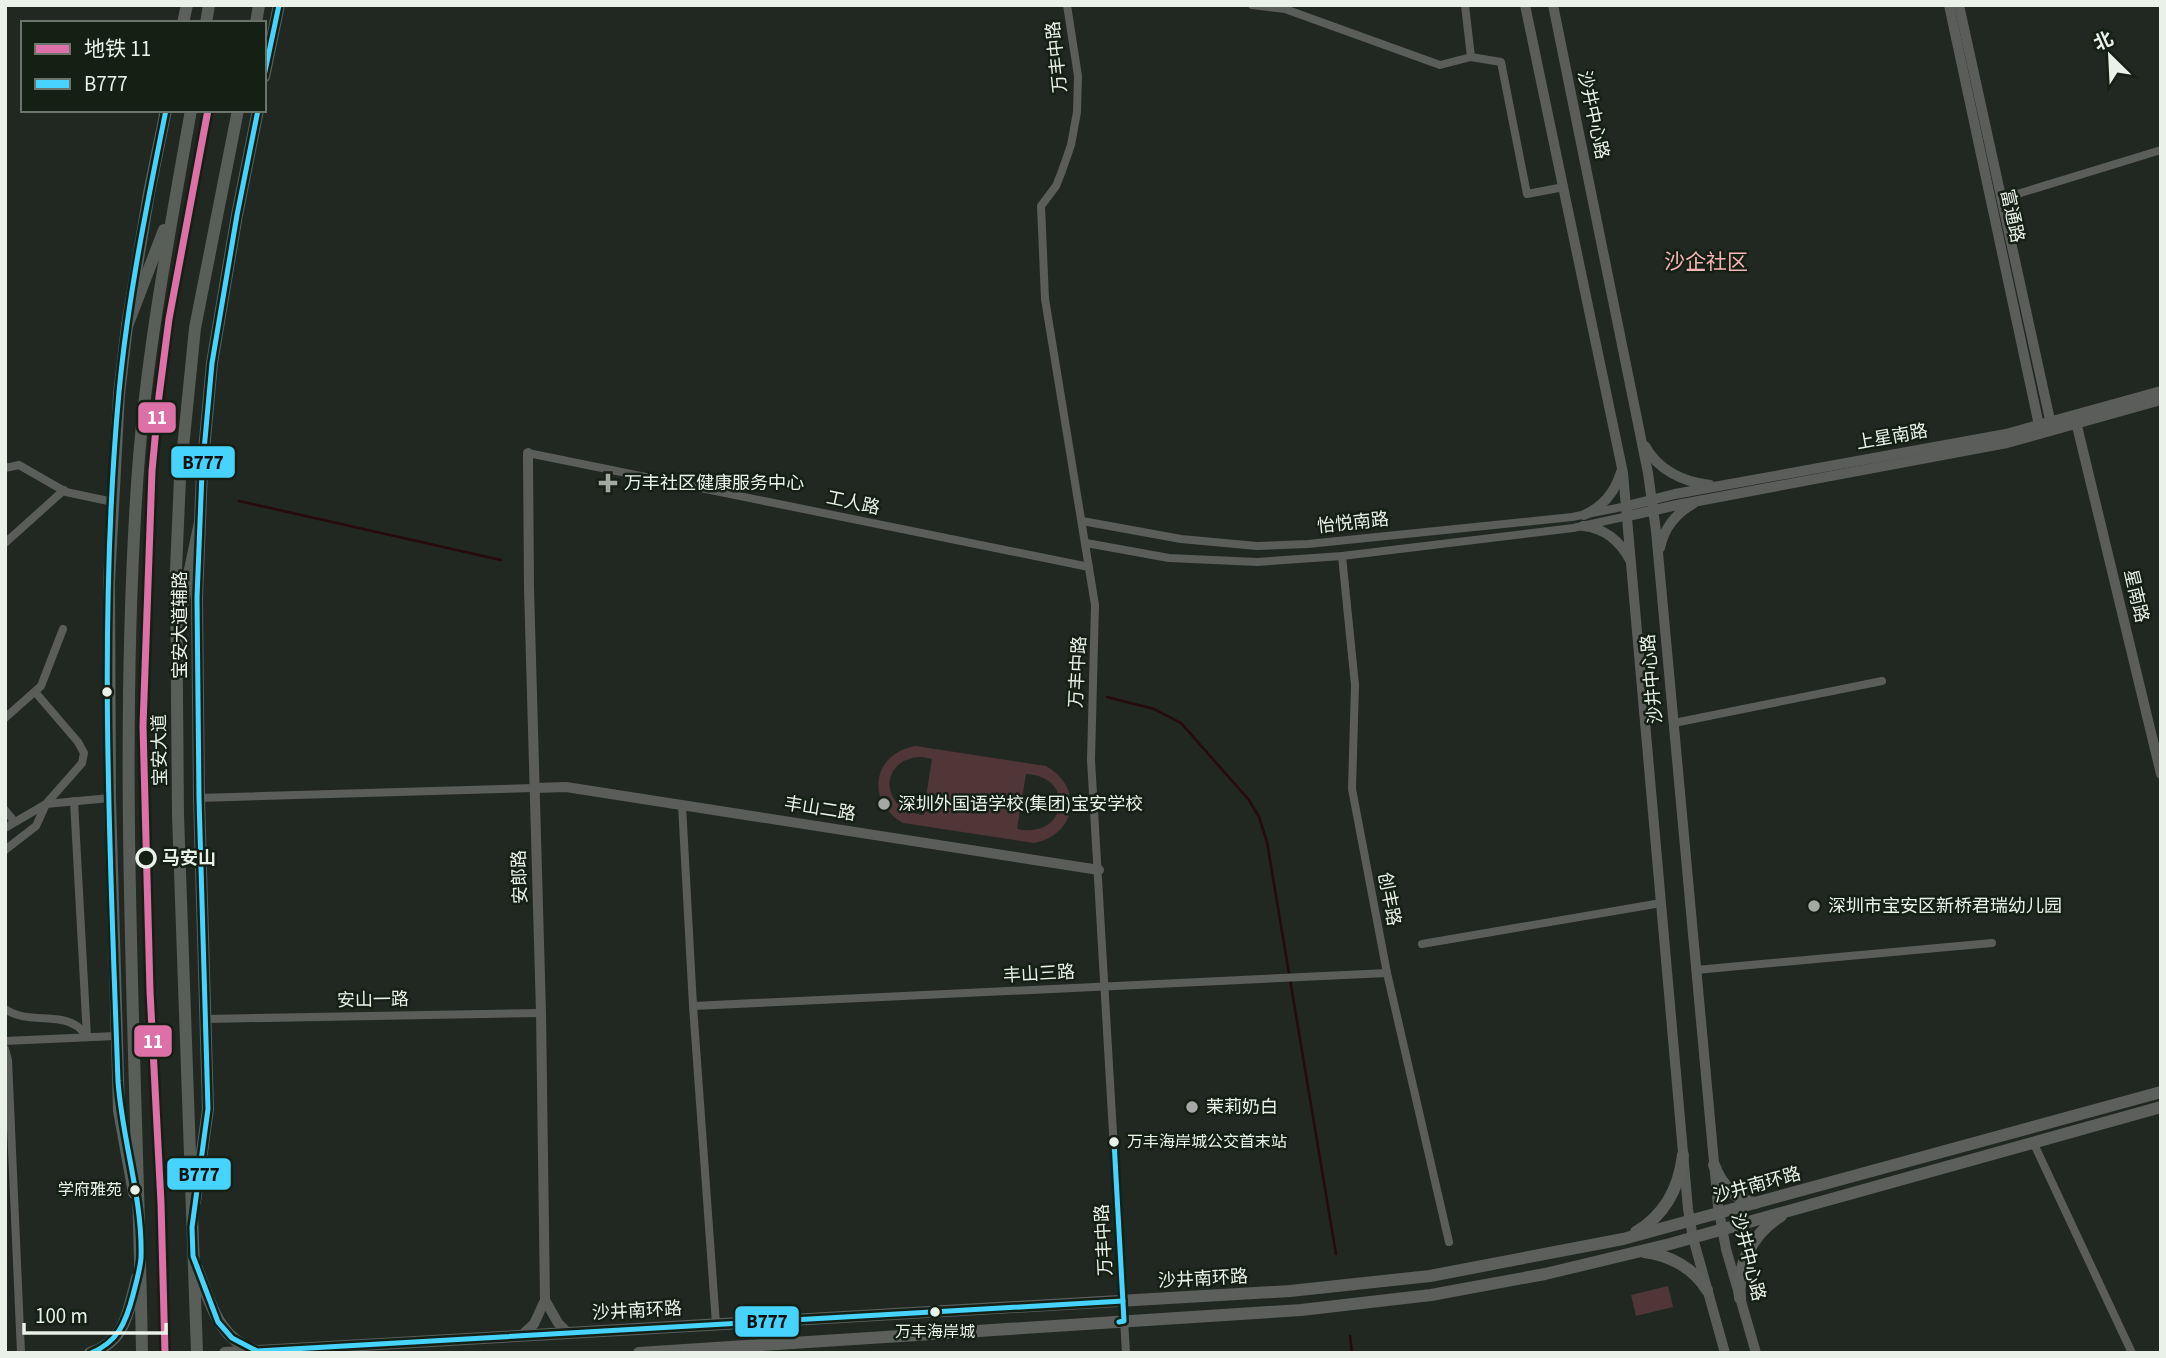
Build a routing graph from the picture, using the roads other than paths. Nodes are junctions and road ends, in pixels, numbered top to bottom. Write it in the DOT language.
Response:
graph roads {
  1 [pos="279,5"];
  2 [pos="1068,5"];
  3 [pos="1252,5"];
  4 [pos="1465,5"];
  5 [pos="1525,5"];
  6 [pos="1553,5"];
  7 [pos="1949,5"];
  8 [pos="1959,5"];
  9 [pos="1471,58"];
  10 [pos="266,67"];
  11 [pos="166,112"];
  12 [pos="191,112"];
  13 [pos="238,112"];
  14 [pos="258,112"];
  15 [pos="2161,150"];
  16 [pos="1563,187"];
  17 [pos="2001,199"];
  18 [pos="174,204"];
  19 [pos="127,326"];
  20 [pos="2161,391"];
  21 [pos="2161,401"];
  22 [pos="2077,426"];
  23 [pos="2046,429"];
  24 [pos="1642,438"];
  25 [pos="528,453"];
  26 [pos="1622,466"];
  27 [pos="5,468"];
  28 [pos="1723,486"];
  29 [pos="64,490"];
  30 [pos="1700,500"];
  31 [pos="113,502"];
  32 [pos="1653,505"];
  33 [pos="1627,511"];
  34 [pos="1082,521"];
  35 [pos="1583,521"];
  36 [pos="200,522"];
  37 [pos="5,543"];
  38 [pos="1086,543"];
  39 [pos="1658,555"];
  40 [pos="1342,556"];
  41 [pos="1632,565"];
  42 [pos="1089,568"];
  43 [pos="63,629"];
  44 [pos="176,636"];
  45 [pos="1882,681"];
  46 [pos="36,693"];
  47 [pos="5,718"];
  48 [pos="1674,723"];
  49 [pos="2161,774"];
  50 [pos="535,788"];
  51 [pos="110,798"];
  52 [pos="199,798"];
  53 [pos="74,802"];
  54 [pos="46,804"];
  55 [pos="682,805"];
  56 [pos="5,810"];
  57 [pos="14,821"];
  58 [pos="5,828"];
  59 [pos="5,850"];
  60 [pos="1099,870"];
  61 [pos="1661,904"];
  62 [pos="1992,943"];
  63 [pos="1422,944"];
  64 [pos="1696,970"];
  65 [pos="1387,973"];
  66 [pos="1106,986"];
  67 [pos="692,1006"];
  68 [pos="5,1009"];
  69 [pos="541,1013"];
  70 [pos="205,1019"];
  71 [pos="117,1036"];
  72 [pos="88,1037"];
  73 [pos="5,1041"];
  74 [pos="5,1049"];
  75 [pos="7,1061"];
  76 [pos="2161,1092"];
  77 [pos="2161,1107"];
  78 [pos="2033,1143"];
  79 [pos="1683,1155"];
  80 [pos="1714,1166"];
  81 [pos="1759,1203"];
  82 [pos="1791,1210"];
  83 [pos="137,1211"];
  84 [pos="1719,1214"];
  85 [pos="1690,1222"];
  86 [pos="192,1227"];
  87 [pos="1722,1230"];
  88 [pos="1693,1238"];
  89 [pos="1623,1239"];
  90 [pos="1448,1242"];
  91 [pos="1580,1248"];
  92 [pos="1640,1252"];
  93 [pos="193,1256"];
  94 [pos="141,1260"];
  95 [pos="1582,1265"];
  96 [pos="1707,1290"];
  97 [pos="1740,1298"];
  98 [pos="545,1300"];
  99 [pos="1123,1301"];
  100 [pos="1125,1321"];
  101 [pos="716,1324"];
  102 [pos="568,1333"];
  103 [pos="522,1335"];
  104 [pos="257,1351"];
  105 [pos="21,1353"];
  106 [pos="90,1353"];
  107 [pos="142,1353"];
  108 [pos="197,1353"];
  109 [pos="225,1353"];
  110 [pos="642,1353"];
  111 [pos="1126,1353"];
  112 [pos="1725,1353"];
  113 [pos="1756,1353"];
  114 [pos="2132,1353"];
  1 -- 10 [label="main road"];
  2 -- 34 [label="street, 万丰中路"];
  3 -- 9 [label="street"];
  4 -- 9 [label="street"];
  5 -- 16 [label="street, 沙井中心路"];
  6 -- 24 [label="street, 沙井中心路"];
  7 -- 23 [label="street, 富通路"];
  8 -- 17 [label="street, 富通路"];
  9 -- 16 [label="street"];
  11 -- 19 [label="main road"];
  12 -- 18 [label="main road, 宝安大道"];
  13 -- 44 [label="main road, 宝安大道"];
  14 -- 36 [label="main road, 宝安大道辅路"];
  15 -- 17 [label="street"];
  16 -- 26 [label="street, 沙井中心路"];
  17 -- 23 [label="street, 富通路"];
  18 -- 19 [label="main road"];
  18 -- 83 [label="main road, 宝安大道"];
  19 -- 31 [label="main road"];
  20 -- 23 [label="street, 上星南路"];
  21 -- 22 [label="street, 上星南路"];
  22 -- 23 [label="street, 上星南路"];
  22 -- 49 [label="street, 星南路"];
  23 -- 28 [label="street, 上星南路"];
  23 -- 30 [label="street, 上星南路"];
  24 -- 28 [label="street"];
  24 -- 32 [label="street, 沙井中心路"];
  25 -- 42 [label="street, 工人路"];
  25 -- 50 [label="street, 安郎路"];
  26 -- 33 [label="street, 沙井中心路"];
  26 -- 35 [label="street"];
  27 -- 29 [label="street"];
  28 -- 32 [label="street, 上星南路"];
  29 -- 31 [label="street"];
  29 -- 37 [label="street"];
  30 -- 32 [label="street, 上星南路"];
  30 -- 39 [label="street"];
  31 -- 51 [label="main road"];
  32 -- 33 [label="street, 上星南路"];
  32 -- 39 [label="street, 沙井中心路"];
  33 -- 35 [label="street, 怡悦南路"];
  33 -- 41 [label="street, 沙井中心路"];
  34 -- 35 [label="street, 怡悦南路"];
  34 -- 38 [label="street, 万丰中路"];
  35 -- 40 [label="street, 怡悦南路"];
  35 -- 41 [label="street"];
  36 -- 44 [label="main road"];
  36 -- 52 [label="main road, 宝安大道辅路"];
  38 -- 40 [label="street, 怡悦南路"];
  38 -- 42 [label="street, 万丰中路"];
  39 -- 48 [label="street, 沙井中心路"];
  40 -- 65 [label="street, 创丰路"];
  41 -- 61 [label="street, 沙井中心路"];
  42 -- 60 [label="street, 万丰中路"];
  43 -- 46 [label="street"];
  44 -- 86 [label="main road, 宝安大道"];
  45 -- 48 [label="street"];
  46 -- 47 [label="street"];
  46 -- 54 [label="street"];
  48 -- 64 [label="street, 沙井中心路"];
  50 -- 52 [label="street"];
  50 -- 55 [label="street, 丰山二路"];
  50 -- 69 [label="street, 安郎路"];
  51 -- 53 [label="street"];
  51 -- 71 [label="main road"];
  52 -- 70 [label="main road, 宝安大道辅路"];
  53 -- 54 [label="street"];
  53 -- 72 [label="street"];
  54 -- 57 [label="street"];
  54 -- 59 [label="street"];
  55 -- 60 [label="street, 丰山二路"];
  55 -- 67 [label="street"];
  56 -- 57 [label="street"];
  57 -- 58 [label="street"];
  60 -- 66 [label="street, 万丰中路"];
  61 -- 63 [label="street"];
  61 -- 79 [label="street, 沙井中心路"];
  62 -- 64 [label="street"];
  64 -- 80 [label="street, 沙井中心路"];
  65 -- 66 [label="street, 丰山三路"];
  65 -- 90 [label="street, 创丰路"];
  66 -- 67 [label="street, 丰山三路"];
  66 -- 99 [label="street, 万丰中路"];
  67 -- 101 [label="street"];
  68 -- 72 [label="street"];
  69 -- 70 [label="street, 安山一路"];
  69 -- 98 [label="street, 安郎路"];
  70 -- 86 [label="main road, 宝安大道辅路"];
  71 -- 72 [label="street"];
  71 -- 83 [label="main road"];
  72 -- 73 [label="street"];
  74 -- 75 [label="street"];
  75 -- 105 [label="street"];
  76 -- 81 [label="main road, 沙井南环路"];
  77 -- 78 [label="main road, 沙井南环路"];
  78 -- 82 [label="main road, 沙井南环路"];
  78 -- 114 [label="street"];
  79 -- 85 [label="street, 沙井中心路"];
  79 -- 89 [label="main road"];
  80 -- 81 [label="main road"];
  80 -- 84 [label="street, 沙井中心路"];
  81 -- 84 [label="main road, 沙井南环路"];
  82 -- 87 [label="main road, 沙井南环路"];
  82 -- 97 [label="main road"];
  83 -- 94 [label="main road, 宝安大道"];
  84 -- 85 [label="main road, 沙井南环路"];
  84 -- 87 [label="street, 沙井中心路"];
  85 -- 88 [label="street, 沙井中心路"];
  85 -- 89 [label="main road, 沙井南环路"];
  86 -- 93 [label="main road, 宝安大道"];
  87 -- 88 [label="main road, 沙井南环路"];
  87 -- 97 [label="street, 沙井中心路"];
  88 -- 92 [label="main road, 沙井南环路"];
  88 -- 96 [label="street, 沙井中心路"];
  89 -- 91 [label="main road, 沙井南环路"];
  91 -- 95 [label="main road"];
  91 -- 99 [label="main road, 沙井南环路"];
  92 -- 95 [label="main road, 沙井南环路"];
  92 -- 96 [label="main road"];
  93 -- 104 [label="main road"];
  93 -- 108 [label="main road, 宝安大道"];
  94 -- 106 [label="main road"];
  94 -- 107 [label="main road, 宝安大道"];
  95 -- 100 [label="main road, 沙井南环路"];
  96 -- 112 [label="street, 沙井中心路"];
  97 -- 113 [label="street, 沙井中心路"];
  98 -- 102 [label="street"];
  98 -- 103 [label="street"];
  99 -- 100 [label="street, 万丰中路"];
  99 -- 101 [label="main road, 沙井南环路"];
  100 -- 110 [label="main road, 沙井南环路"];
  100 -- 111 [label="street, 万丰中路"];
  101 -- 102 [label="main road, 沙井南环路"];
  102 -- 103 [label="main road, 沙井南环路"];
  103 -- 104 [label="main road, 沙井南环路"];
  104 -- 109 [label="main road, 沙井南环路"];
}
